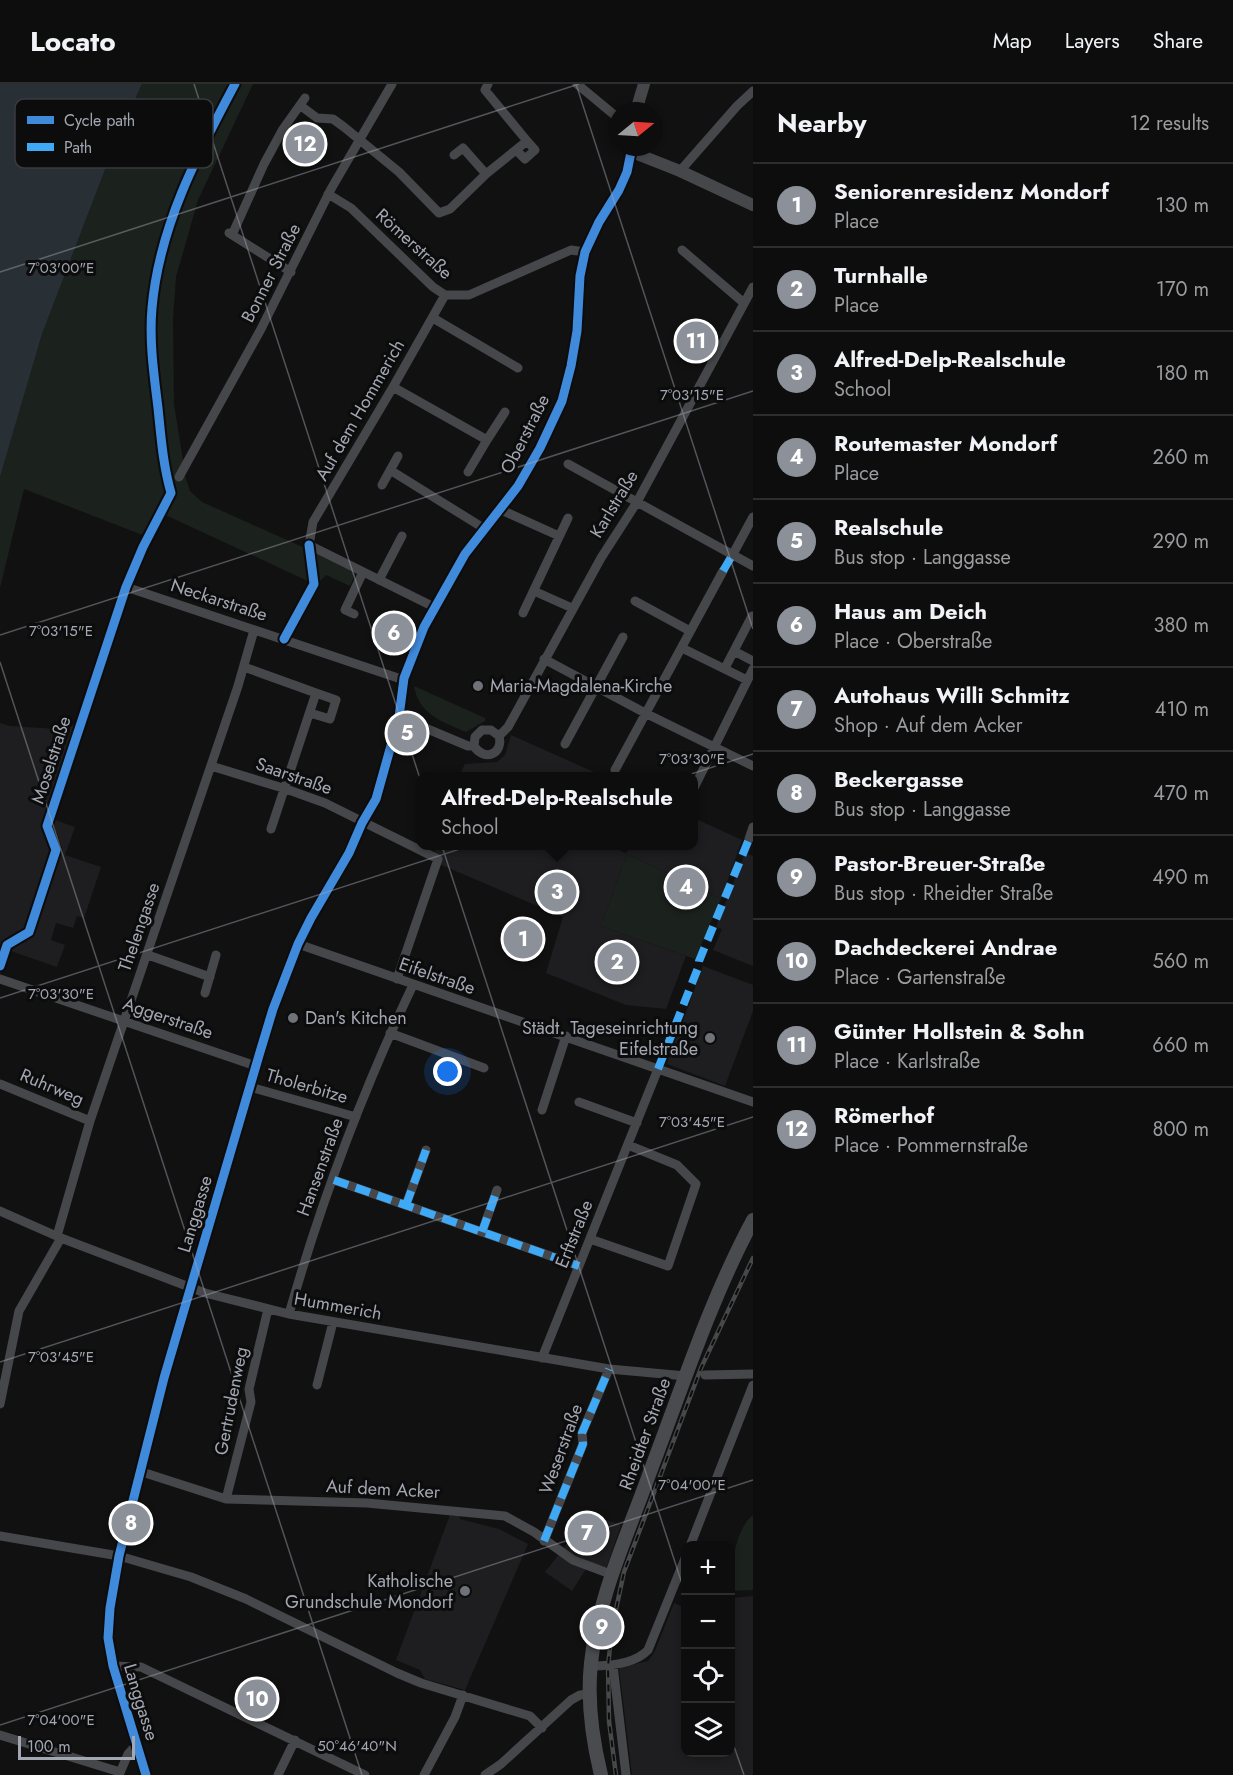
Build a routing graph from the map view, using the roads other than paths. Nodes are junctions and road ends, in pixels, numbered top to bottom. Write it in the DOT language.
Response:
graph roads {
  1 [pos="392,84"];
  2 [pos="488,84"];
  3 [pos="577,84"];
  4 [pos="644,84"];
  5 [pos="753,91"];
  6 [pos="639,102"];
  7 [pos="609,111"];
  8 [pos="360,139"];
  9 [pos="454,155"];
  10 [pos="630,156"];
  11 [pos="647,156"];
  12 [pos="680,171"];
  13 [pos="486,174"];
  14 [pos="328,194"];
  15 [pos="753,206"];
  16 [pos="682,250"];
  17 [pos="585,252"];
  18 [pos="291,272"];
  19 [pos="753,287"];
  20 [pos="445,295"];
  21 [pos="744,303"];
  22 [pos="433,318"];
  23 [pos="518,368"];
  24 [pos="393,387"];
  25 [pos="505,412"];
  26 [pos="487,440"];
  27 [pos="398,456"];
  28 [pos="568,464"];
  29 [pos="390,471"];
  30 [pos="468,472"];
  31 [pos="179,477"];
  32 [pos="382,485"];
  33 [pos="637,502"];
  34 [pos="499,509"];
  35 [pos="753,517"];
  36 [pos="568,518"];
  37 [pos="485,529"];
  38 [pos="402,536"];
  39 [pos="560,536"];
  40 [pos="733,554"];
  41 [pos="753,566"];
  42 [pos="723,571"];
  43 [pos="363,572"];
  44 [pos="379,580"];
  45 [pos="126,587"];
  46 [pos="534,591"];
  47 [pos="635,601"];
  48 [pos="434,607"];
  49 [pos="572,608"];
  50 [pos="523,613"];
  51 [pos="354,614"];
  52 [pos="752,616"];
  53 [pos="254,630"];
  54 [pos="690,631"];
  55 [pos="623,637"];
  56 [pos="682,648"];
  57 [pos="734,651"];
  58 [pos="544,659"];
  59 [pos="753,661"];
  60 [pos="244,667"];
  61 [pos="725,668"];
  62 [pos="753,669"];
  63 [pos="404,680"];
  64 [pos="747,680"];
  65 [pos="596,688"];
  66 [pos="316,693"];
  67 [pos="310,713"];
  68 [pos="646,714"];
  69 [pos="399,717"];
  70 [pos="499,736"];
  71 [pos="565,744"];
  72 [pos="474,746"];
  73 [pos="713,747"];
  74 [pos="212,766"];
  75 [pos="753,766"];
  76 [pos="615,770"];
  77 [pos="698,778"];
  78 [pos="286,789"];
  79 [pos="362,823"];
  80 [pos="753,827"];
  81 [pos="271,830"];
  82 [pos="749,839"];
  83 [pos="416,849"];
  84 [pos="419,850"];
  85 [pos="298,944"];
  86 [pos="148,955"];
  87 [pos="216,955"];
  88 [pos="0,966"];
  89 [pos="210,977"];
  90 [pos="0,979"];
  91 [pos="397,979"];
  92 [pos="413,985"];
  93 [pos="205,993"];
  94 [pos="125,1020"];
  95 [pos="390,1033"];
  96 [pos="566,1036"];
  97 [pos="256,1066"];
  98 [pos="484,1068"];
  99 [pos="658,1069"];
  100 [pos="0,1084"];
  101 [pos="250,1087"];
  102 [pos="579,1102"];
  103 [pos="753,1102"];
  104 [pos="542,1110"];
  105 [pos="356,1117"];
  106 [pos="90,1121"];
  107 [pos="637,1123"];
  108 [pos="628,1145"];
  109 [pos="426,1150"];
  110 [pos="334,1180"];
  111 [pos="497,1190"];
  112 [pos="406,1205"];
  113 [pos="0,1211"];
  114 [pos="753,1220"];
  115 [pos="482,1232"];
  116 [pos="59,1237"];
  117 [pos="590,1239"];
  118 [pos="579,1266"];
  119 [pos="191,1287"];
  120 [pos="268,1309"];
  121 [pos="289,1314"];
  122 [pos="333,1322"];
  123 [pos="542,1358"];
  124 [pos="609,1369"];
  125 [pos="753,1374"];
  126 [pos="705,1375"];
  127 [pos="686,1376"];
  128 [pos="317,1385"];
  129 [pos="753,1385"];
  130 [pos="0,1404"];
  131 [pos="139,1472"];
  132 [pos="226,1499"];
  133 [pos="0,1536"];
  134 [pos="544,1541"];
  135 [pos="692,1541"];
  136 [pos="119,1556"];
  137 [pos="681,1568"];
  138 [pos="613,1575"];
  139 [pos="613,1665"];
  140 [pos="113,1666"];
  141 [pos="591,1666"];
  142 [pos="589,1694"];
  143 [pos="464,1695"];
  144 [pos="542,1728"];
  145 [pos="0,1735"];
  146 [pos="295,1740"];
  147 [pos="137,1743"];
  148 [pos="120,1773"];
  149 [pos="146,1775"];
  150 [pos="278,1775"];
  151 [pos="365,1775"];
  152 [pos="424,1775"];
  153 [pos="485,1775"];
  154 [pos="601,1775"];
  155 [pos="626,1775"];
  1 -- 8 [label="street, Bonner Straße"];
  2 -- 13 [label="street"];
  3 -- 7 [label="street"];
  4 -- 6 [label="street"];
  5 -- 12 [label="street"];
  8 -- 13 [label="street"];
  8 -- 14 [label="street, Bonner Straße"];
  8 -- 18 [label="street"];
  9 -- 13 [label="street"];
  10 -- 17 [label="street, Oberstraße"];
  11 -- 12 [label="street"];
  12 -- 15 [label="street"];
  14 -- 18 [label="street, Bonner Straße"];
  14 -- 20 [label="street, Römerstraße"];
  16 -- 21 [label="street"];
  17 -- 20 [label="street, Römerstraße"];
  17 -- 34 [label="street, Oberstraße"];
  18 -- 31 [label="street, Bonner Straße"];
  19 -- 21 [label="street, Karlstraße"];
  20 -- 22 [label="street, Auf dem Hommerich"];
  21 -- 33 [label="street, Karlstraße"];
  22 -- 23 [label="street"];
  22 -- 24 [label="street, Auf dem Hommerich"];
  24 -- 26 [label="street"];
  24 -- 43 [label="street, Auf dem Hommerich"];
  25 -- 26 [label="street"];
  26 -- 30 [label="street"];
  27 -- 29 [label="street"];
  28 -- 33 [label="street"];
  29 -- 32 [label="street"];
  29 -- 37 [label="street"];
  33 -- 40 [label="street"];
  33 -- 49 [label="street, Karlstraße"];
  34 -- 37 [label="street, Oberstraße"];
  34 -- 39 [label="street"];
  35 -- 40 [label="street"];
  36 -- 39 [label="street"];
  37 -- 48 [label="street, Oberstraße"];
  38 -- 44 [label="street"];
  39 -- 46 [label="street"];
  40 -- 41 [label="street"];
  42 -- 54 [label="street"];
  43 -- 44 [label="street"];
  43 -- 51 [label="street"];
  44 -- 48 [label="street"];
  45 -- 53 [label="street, Neckarstraße"];
  45 -- 88 [label="street, Moselstraße"];
  46 -- 49 [label="street"];
  46 -- 50 [label="street"];
  47 -- 54 [label="street"];
  48 -- 63 [label="street, Oberstraße"];
  49 -- 58 [label="street, Karlstraße"];
  52 -- 57 [label="street"];
  53 -- 60 [label="street, Thelengasse"];
  53 -- 63 [label="street, Neckarstraße"];
  54 -- 56 [label="street"];
  55 -- 65 [label="street"];
  56 -- 61 [label="street"];
  56 -- 68 [label="street"];
  57 -- 59 [label="street"];
  57 -- 61 [label="street"];
  58 -- 65 [label="street"];
  58 -- 70 [label="street, Karlstraße"];
  60 -- 66 [label="street"];
  60 -- 74 [label="street, Thelengasse"];
  61 -- 64 [label="street"];
  62 -- 64 [label="street"];
  63 -- 69 [label="street, Langgasse"];
  64 -- 73 [label="street"];
  65 -- 68 [label="street"];
  65 -- 71 [label="street"];
  66 -- 67 [label="street"];
  66 -- 67 [label="street"];
  67 -- 78 [label="street"];
  68 -- 73 [label="street"];
  68 -- 76 [label="street"];
  69 -- 72 [label="street, Karlstraße"];
  69 -- 79 [label="street, Langgasse"];
  70 -- 72 [label="street"];
  70 -- 72 [label="street, Karlstraße"];
  73 -- 75 [label="street"];
  73 -- 77 [label="street"];
  74 -- 78 [label="street, Saarstraße"];
  74 -- 86 [label="street, Thelengasse"];
  78 -- 79 [label="street, Saarstraße"];
  78 -- 81 [label="street"];
  79 -- 83 [label="street, Saarstraße"];
  79 -- 85 [label="street, Langgasse"];
  80 -- 82 [label="street"];
  84 -- 91 [label="street, Saarstraße"];
  85 -- 91 [label="street, Eifelstraße"];
  85 -- 97 [label="street, Langgasse"];
  86 -- 89 [label="street"];
  86 -- 94 [label="street, Thelengasse"];
  87 -- 89 [label="street"];
  89 -- 93 [label="street"];
  90 -- 94 [label="street, Aggerstraße"];
  91 -- 92 [label="street, Eifelstraße"];
  92 -- 95 [label="street, Hansenstraße"];
  92 -- 96 [label="street, Eifelstraße"];
  94 -- 97 [label="street, Aggerstraße"];
  94 -- 106 [label="street, Thelengasse"];
  95 -- 98 [label="street"];
  95 -- 105 [label="street, Hansenstraße"];
  96 -- 99 [label="street, Eifelstraße"];
  96 -- 104 [label="street"];
  97 -- 101 [label="street, Langgasse"];
  99 -- 103 [label="street, Eifelstraße"];
  99 -- 107 [label="street, Erftstraße"];
  100 -- 106 [label="street, Ruhrweg"];
  101 -- 105 [label="street, Tholerbitze"];
  101 -- 119 [label="street, Langgasse"];
  102 -- 107 [label="street"];
  105 -- 110 [label="street, Hansenstraße"];
  106 -- 116 [label="street, Thelengasse"];
  107 -- 108 [label="street, Erftstraße"];
  108 -- 117 [label="street, Erftstraße"];
  108 -- 117 [label="street"];
  109 -- 112 [label="street"];
  110 -- 112 [label="street"];
  110 -- 121 [label="street, Hansenstraße"];
  111 -- 115 [label="street"];
  112 -- 115 [label="street"];
  113 -- 116 [label="street, Hummerich"];
  114 -- 127 [label="main road, Rheidter Straße"];
  115 -- 118 [label="street"];
  116 -- 119 [label="street, Hummerich"];
  116 -- 130 [label="street, Thelengasse"];
  117 -- 118 [label="street, Erftstraße"];
  118 -- 123 [label="street, Erftstraße"];
  119 -- 120 [label="street, Hummerich"];
  119 -- 131 [label="street, Langgasse"];
  120 -- 121 [label="street, Hummerich"];
  120 -- 132 [label="street, Gertrudenweg"];
  121 -- 122 [label="street, Hummerich"];
  122 -- 123 [label="street, Hummerich"];
  122 -- 128 [label="street"];
  123 -- 124 [label="street, Hummerich"];
  124 -- 127 [label="street, Hummerich"];
  124 -- 134 [label="street, Weserstraße"];
  125 -- 126 [label="street"];
  127 -- 138 [label="main road, Rheidter Straße"];
  129 -- 135 [label="street"];
  131 -- 132 [label="street, Auf dem Acker"];
  131 -- 136 [label="street, Langgasse"];
  132 -- 134 [label="street, Auf dem Acker"];
  133 -- 136 [label="street"];
  134 -- 138 [label="street, Auf dem Acker"];
  136 -- 140 [label="street, Langgasse"];
  136 -- 143 [label="street"];
  137 -- 139 [label="street"];
  138 -- 141 [label="main road, Rheidter Straße"];
  139 -- 141 [label="street"];
  139 -- 155 [label="street"];
  140 -- 146 [label="street"];
  140 -- 147 [label="street, Langgasse"];
  141 -- 142 [label="main road, Rheidter Straße"];
  142 -- 144 [label="street"];
  142 -- 154 [label="main road, Rheidter Straße"];
  143 -- 144 [label="street"];
  143 -- 152 [label="street"];
  144 -- 153 [label="street"];
  145 -- 148 [label="street"];
  146 -- 150 [label="street"];
  146 -- 151 [label="street"];
  147 -- 148 [label="street"];
  147 -- 149 [label="street, Langgasse"];
}
